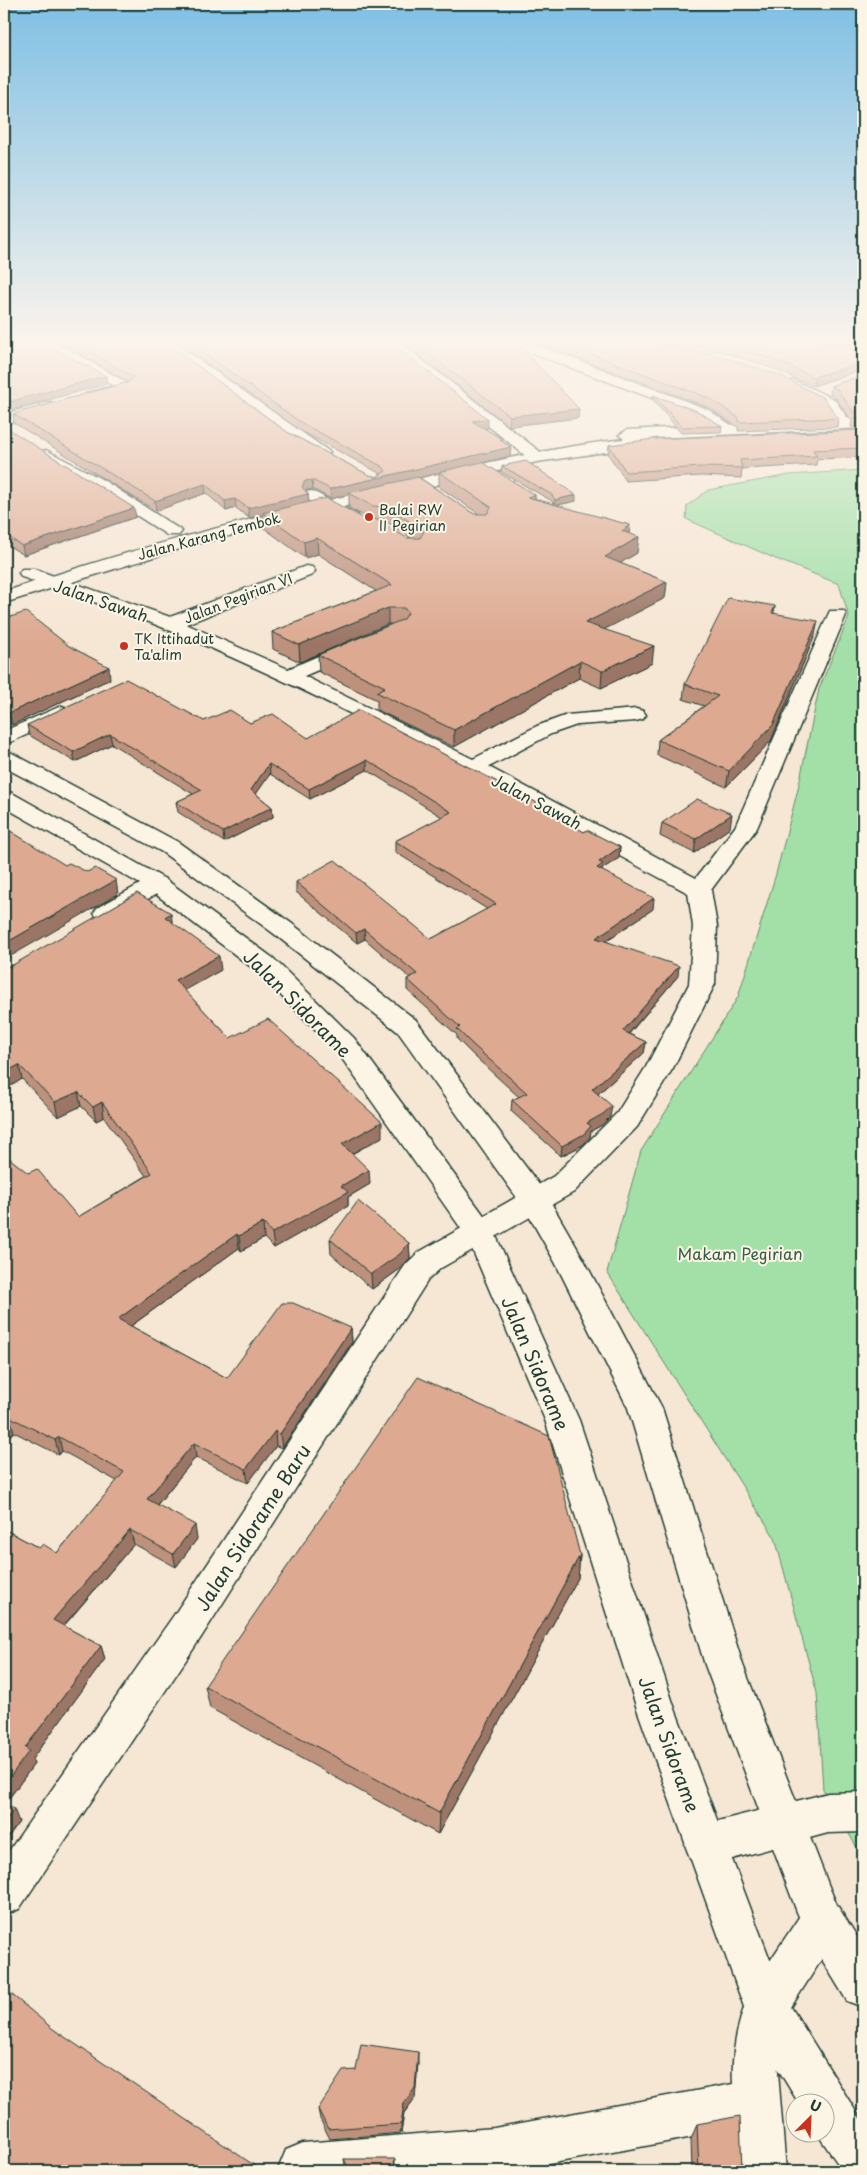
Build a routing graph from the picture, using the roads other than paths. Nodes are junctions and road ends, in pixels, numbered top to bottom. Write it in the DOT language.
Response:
graph roads {
  1 [pos="302,440"];
  2 [pos="517,440"];
  3 [pos="578,440"];
  4 [pos="665,440"];
  5 [pos="32,446"];
  6 [pos="532,452"];
  7 [pos="335,459"];
  8 [pos="483,469"];
  9 [pos="499,479"];
  10 [pos="419,483"];
  11 [pos="435,494"];
  12 [pos="312,496"];
  13 [pos="328,506"];
  14 [pos="364,525"];
  15 [pos="173,531"];
  16 [pos="306,572"];
  17 [pos="28,573"];
  18 [pos="4,581"];
  19 [pos="48,582"];
  20 [pos="4,598"];
  21 [pos="837,615"];
  22 [pos="170,624"];
  23 [pos="372,640"];
  24 [pos="288,676"];
  25 [pos="80,702"];
  26 [pos="636,715"];
  27 [pos="4,740"];
  28 [pos="4,758"];
  29 [pos="473,767"];
  30 [pos="4,798"];
  31 [pos="157,884"];
  32 [pos="699,890"];
  33 [pos="89,923"];
  34 [pos="536,1202"];
  35 [pos="480,1233"];
  36 [pos="863,1812"];
  37 [pos="784,1825"];
  38 [pos="706,1846"];
  39 [pos="4,1894"];
  40 [pos="822,1920"];
  41 [pos="863,1985"];
  42 [pos="766,2007"];
  43 [pos="817,2092"];
  44 [pos="758,2102"];
  45 [pos="834,2120"];
  46 [pos="863,2159"];
  47 [pos="303,2167"];
  48 [pos="762,2171"];
  1 -- 7 [label="main road"];
  2 -- 6 [label="main road"];
  3 -- 6 [label="main road, Jalan Karang Tembok"];
  4 -- 6 [label="main road, Jalan Karang Tembok"];
  5 -- 15 [label="main road"];
  6 -- 8 [label="main road, Jalan Karang Tembok"];
  6 -- 12 [label="main road, Jalan Karang Tembok"];
  8 -- 9 [label="main road"];
  8 -- 10 [label="main road, Jalan Karang Tembok"];
  10 -- 11 [label="main road"];
  10 -- 13 [label="main road, Jalan Karang Tembok"];
  12 -- 13 [label="main road"];
  12 -- 15 [label="main road, Jalan Karang Tembok"];
  13 -- 14 [label="main road"];
  13 -- 19 [label="main road, Jalan Karang Tembok"];
  15 -- 17 [label="main road, Jalan Karang Tembok"];
  16 -- 22 [label="main road, Jalan Pegirian VI"];
  17 -- 18 [label="main road, Jalan Karang Tembok"];
  17 -- 19 [label="main road, Jalan Sawah"];
  19 -- 20 [label="main road, Jalan Karang Tembok"];
  19 -- 22 [label="main road, Jalan Sawah"];
  21 -- 32 [label="main road"];
  22 -- 24 [label="main road, Jalan Sawah"];
  23 -- 24 [label="main road"];
  24 -- 29 [label="main road, Jalan Sawah"];
  25 -- 27 [label="main road"];
  26 -- 29 [label="main road"];
  28 -- 34 [label="main road"];
  29 -- 32 [label="main road, Jalan Sawah"];
  30 -- 31 [label="main road, Jalan Sidorame"];
  31 -- 33 [label="main road"];
  31 -- 35 [label="main road, Jalan Sidorame"];
  32 -- 34 [label="main road"];
  34 -- 35 [label="main road, Jalan Sidorame Baru"];
  34 -- 37 [label="main road"];
  35 -- 38 [label="main road, Jalan Sidorame"];
  35 -- 39 [label="main road, Jalan Sidorame Baru"];
  36 -- 37 [label="main road"];
  37 -- 38 [label="main road"];
  37 -- 40 [label="main road"];
  38 -- 42 [label="main road, Jalan Sidorame"];
  40 -- 41 [label="main road"];
  40 -- 42 [label="main road"];
  42 -- 43 [label="main road, Jalan Sidorame"];
  42 -- 44 [label="main road"];
  44 -- 47 [label="main road"];
  44 -- 48 [label="main road"];
  45 -- 46 [label="main road, Jalan Sidorame"];
}
